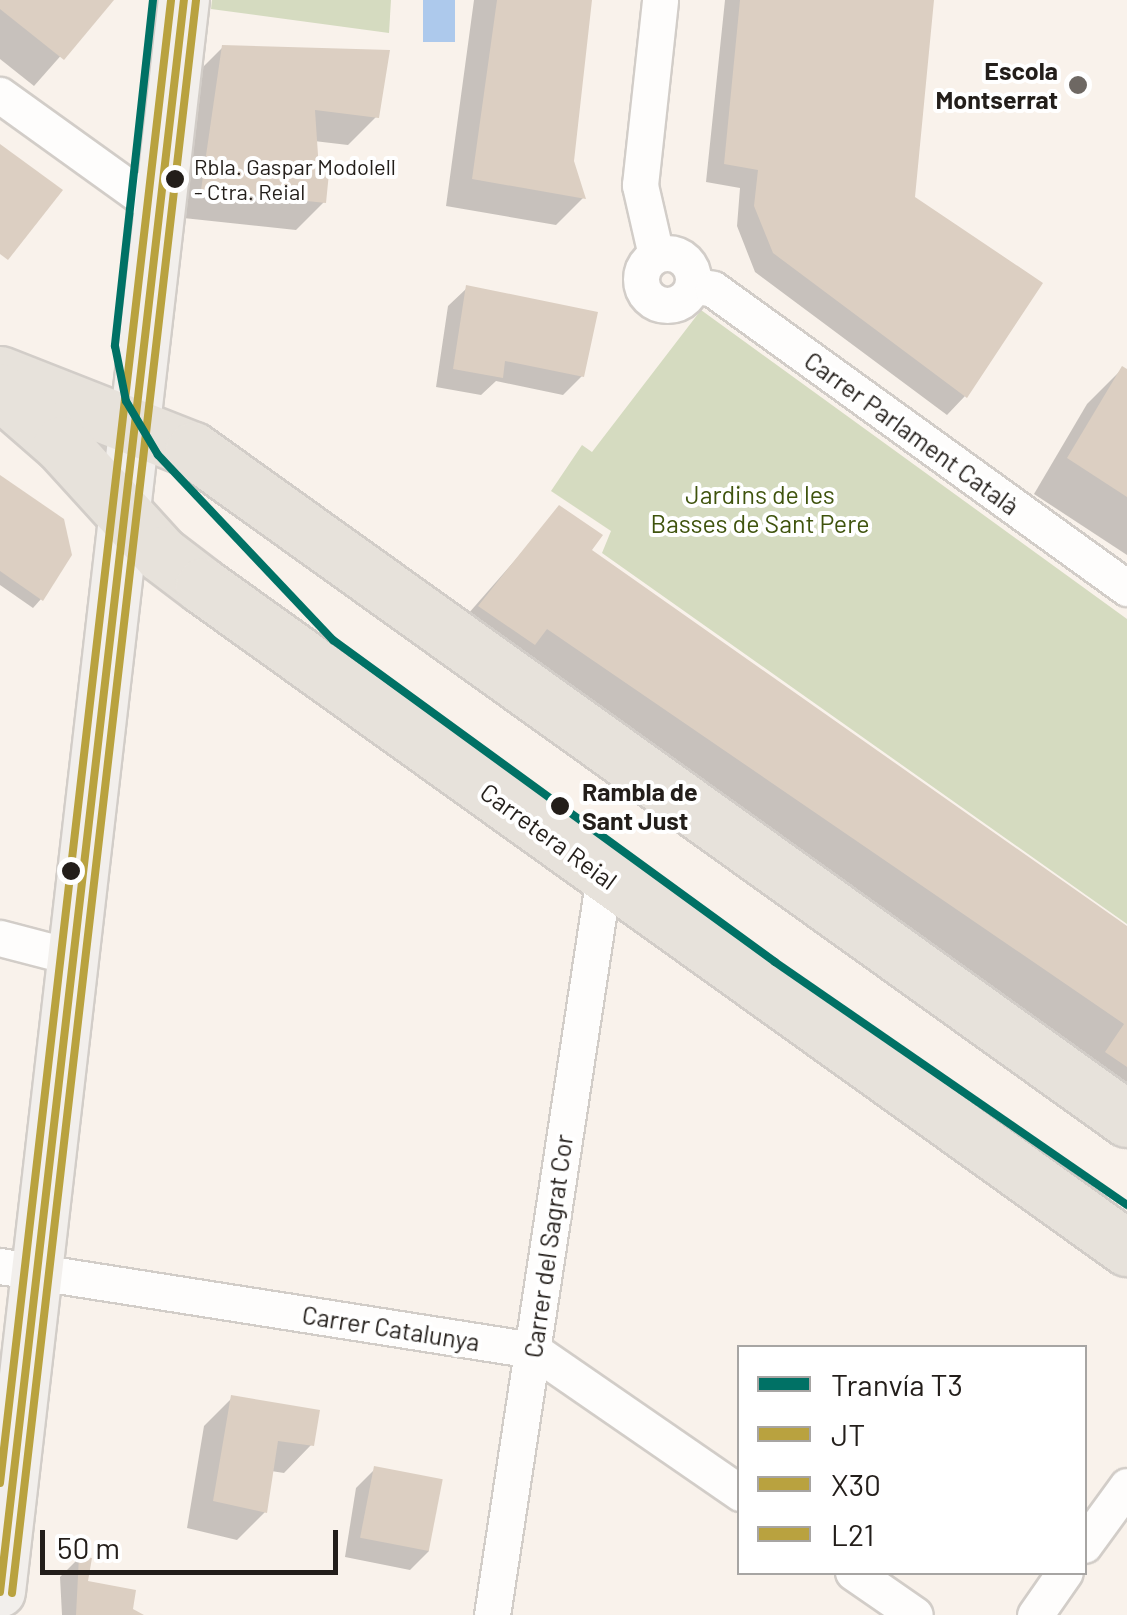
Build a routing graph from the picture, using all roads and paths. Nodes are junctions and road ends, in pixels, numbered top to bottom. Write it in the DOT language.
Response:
graph roads {
  1 [pos="184,0"];
  2 [pos="660,0"];
  3 [pos="0,95"];
  4 [pos="160,210"];
  5 [pos="0,374"];
  6 [pos="0,391"];
  7 [pos="138,426"];
  8 [pos="124,516"];
  9 [pos="1127,588"];
  10 [pos="604,876"];
  11 [pos="0,938"];
  12 [pos="73,957"];
  13 [pos="1127,1119"];
  14 [pos="1127,1248"];
  15 [pos="18,1269"];
  16 [pos="533,1350"];
  17 [pos="1127,1486"];
  18 [pos="737,1491"];
  19 [pos="1087,1541"];
  20 [pos="858,1575"];
  21 [pos="1063,1575"];
  22 [pos="0,1592"];
  23 [pos="492,1615"];
  24 [pos="915,1615"];
  25 [pos="1035,1615"];
  1 -- 4 [label="street"];
  2 -- 9 [label="street, Carrer Parlament Català"];
  3 -- 4 [label="street"];
  4 -- 7 [label="street"];
  5 -- 7 [label="main road"];
  6 -- 8 [label="main road, Carretera Reial"];
  7 -- 8 [label="street"];
  7 -- 13 [label="main road"];
  8 -- 10 [label="main road, Carretera Reial"];
  8 -- 12 [label="street"];
  10 -- 14 [label="main road, Carretera Reial"];
  10 -- 16 [label="street, Carrer del Sagrat Cor"];
  11 -- 12 [label="street"];
  12 -- 15 [label="street"];
  15 -- 16 [label="street, Carrer Catalunya"];
  15 -- 22 [label="street"];
  16 -- 18 [label="street, Carrer Catalunya"];
  16 -- 23 [label="street, Carrer del Sagrat Cor"];
  17 -- 19 [label="street"];
  20 -- 24 [label="street"];
  21 -- 25 [label="street"];
}
